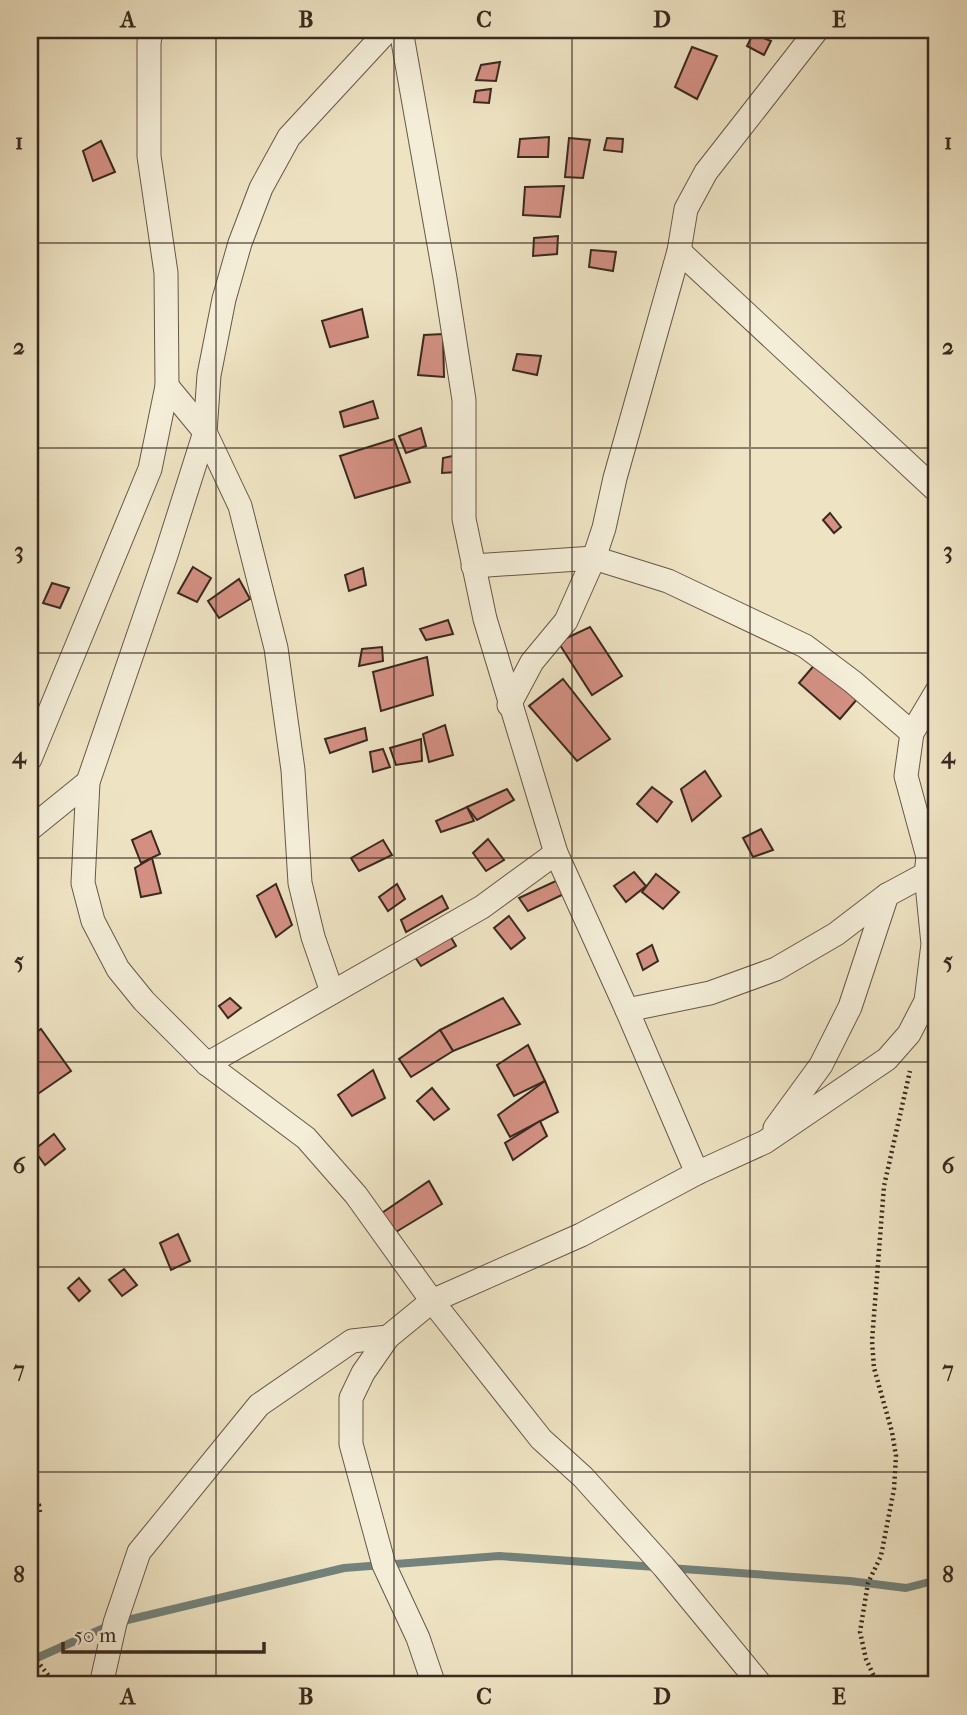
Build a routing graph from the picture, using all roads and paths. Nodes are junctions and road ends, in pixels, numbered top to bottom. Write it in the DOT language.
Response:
graph roads {
  1 [pos="151,30"];
  2 [pos="388,30"];
  3 [pos="401,30"];
  4 [pos="817,30"];
  5 [pos="678,251"];
  6 [pos="167,386"];
  7 [pos="205,432"];
  8 [pos="937,491"];
  9 [pos="594,558"];
  10 [pos="473,566"];
  11 [pos="937,691"];
  12 [pos="509,705"];
  13 [pos="912,733"];
  14 [pos="30,759"];
  15 [pos="88,782"];
  16 [pos="30,830"];
  17 [pos="556,853"];
  18 [pos="931,859"];
  19 [pos="887,895"];
  20 [pos="332,992"];
  21 [pos="627,1010"];
  22 [pos="206,1064"];
  23 [pos="911,1067"];
  24 [pos="765,1142"];
  25 [pos="697,1173"];
  26 [pos="432,1301"];
  27 [pos="388,1337"];
  28 [pos="30,1499"];
  29 [pos="30,1522"];
  30 [pos="30,1653"];
  31 [pos="56,1685"];
  32 [pos="101,1685"];
  33 [pos="434,1685"];
  34 [pos="761,1685"];
  35 [pos="878,1685"];
  1 -- 6 [label="street"];
  2 -- 7 [label="street"];
  3 -- 10 [label="street"];
  4 -- 5 [label="street"];
  5 -- 8 [label="street"];
  5 -- 9 [label="street"];
  6 -- 7 [label="street"];
  6 -- 14 [label="street"];
  7 -- 15 [label="street"];
  7 -- 20 [label="street"];
  9 -- 10 [label="street"];
  9 -- 12 [label="street"];
  9 -- 13 [label="street"];
  10 -- 12 [label="street"];
  11 -- 13 [label="street"];
  12 -- 17 [label="street"];
  13 -- 18 [label="street"];
  15 -- 16 [label="street"];
  15 -- 22 [label="street"];
  17 -- 20 [label="street"];
  17 -- 21 [label="street"];
  18 -- 19 [label="street"];
  18 -- 24 [label="street"];
  19 -- 21 [label="street"];
  19 -- 24 [label="street"];
  20 -- 22 [label="street"];
  21 -- 25 [label="street"];
  22 -- 26 [label="street"];
  23 -- 35 [label="path"];
  24 -- 25 [label="street"];
  25 -- 26 [label="street"];
  26 -- 27 [label="street"];
  26 -- 34 [label="street"];
  27 -- 32 [label="street"];
  27 -- 33 [label="street"];
  28 -- 29 [label="path"];
  30 -- 31 [label="path"];
}
